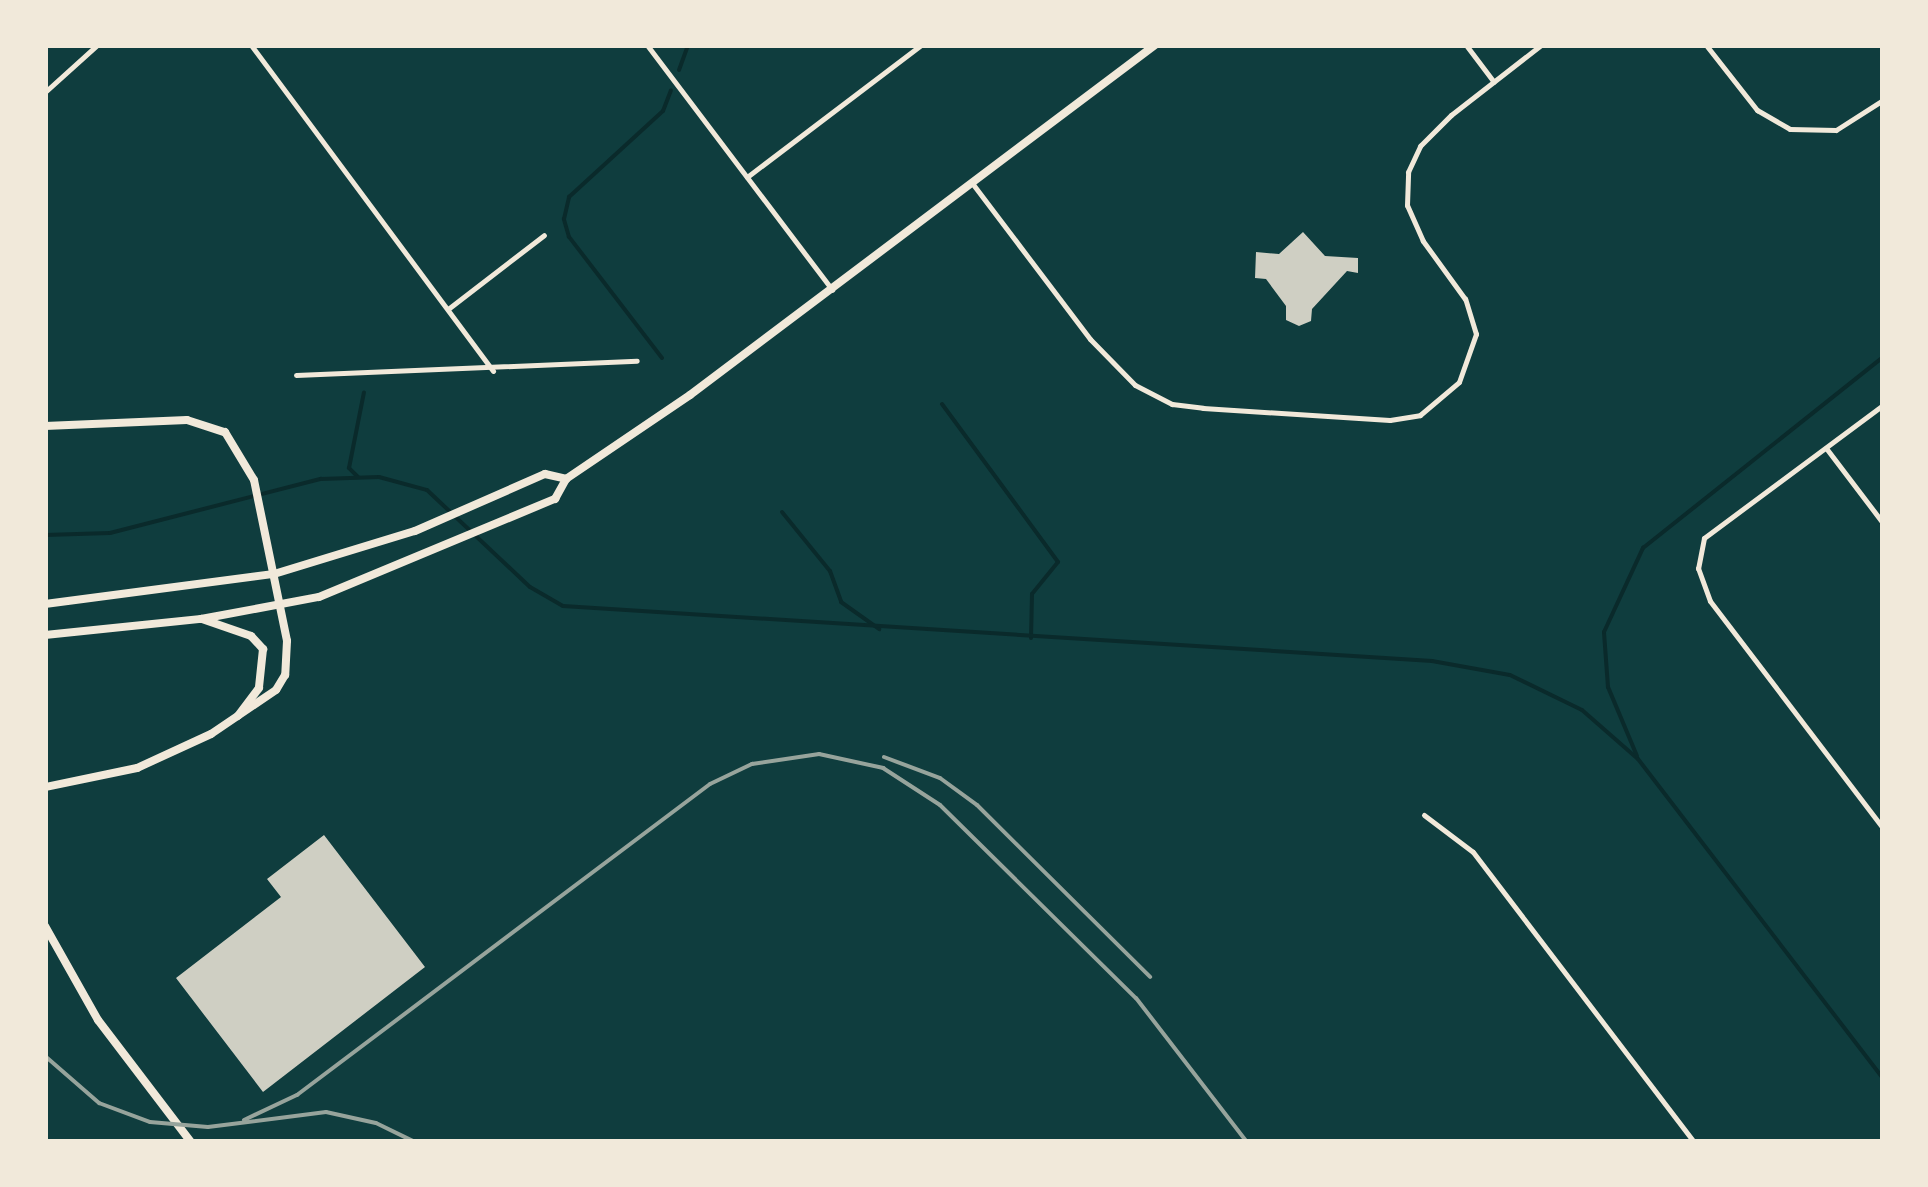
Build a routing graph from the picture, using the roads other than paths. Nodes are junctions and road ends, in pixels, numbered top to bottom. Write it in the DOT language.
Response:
graph roads {
  1 [pos="97,45"];
  2 [pos="251,45"];
  3 [pos="647,45"];
  4 [pos="921,45"];
  5 [pos="1155,45"];
  6 [pos="1466,45"];
  7 [pos="1541,45"];
  8 [pos="1706,45"];
  9 [pos="1494,82"];
  10 [pos="45,92"];
  11 [pos="1883,100"];
  12 [pos="747,177"];
  13 [pos="972,183"];
  14 [pos="544,235"];
  15 [pos="832,290"];
  16 [pos="448,309"];
  17 [pos="638,362"];
  18 [pos="493,372"];
  19 [pos="296,375"];
  20 [pos="1883,405"];
  21 [pos="45,426"];
  22 [pos="1826,448"];
  23 [pos="566,478"];
  24 [pos="1883,522"];
  25 [pos="274,574"];
  26 [pos="45,604"];
  27 [pos="280,607"];
  28 [pos="201,619"];
  29 [pos="45,635"];
  30 [pos="238,716"];
  31 [pos="45,788"];
  32 [pos="1424,815"];
  33 [pos="1883,828"];
  34 [pos="45,926"];
  35 [pos="191,1142"];
  36 [pos="1694,1142"];
  1 -- 10 [label="street"];
  2 -- 16 [label="street"];
  3 -- 12 [label="street"];
  4 -- 12 [label="street"];
  5 -- 13 [label="main road"];
  6 -- 9 [label="street"];
  7 -- 9 [label="street"];
  8 -- 11 [label="street"];
  9 -- 13 [label="street"];
  12 -- 15 [label="street"];
  13 -- 15 [label="main road"];
  14 -- 16 [label="street"];
  15 -- 23 [label="main road"];
  16 -- 18 [label="street"];
  17 -- 18 [label="street"];
  18 -- 19 [label="street"];
  20 -- 22 [label="street"];
  21 -- 25 [label="main road"];
  22 -- 24 [label="street"];
  22 -- 33 [label="street"];
  23 -- 25 [label="main road"];
  23 -- 27 [label="main road"];
  25 -- 26 [label="main road"];
  25 -- 27 [label="main road"];
  27 -- 28 [label="main road"];
  27 -- 30 [label="main road"];
  28 -- 29 [label="main road"];
  28 -- 30 [label="main road"];
  30 -- 31 [label="main road"];
  32 -- 36 [label="street"];
  34 -- 35 [label="main road"];
}
